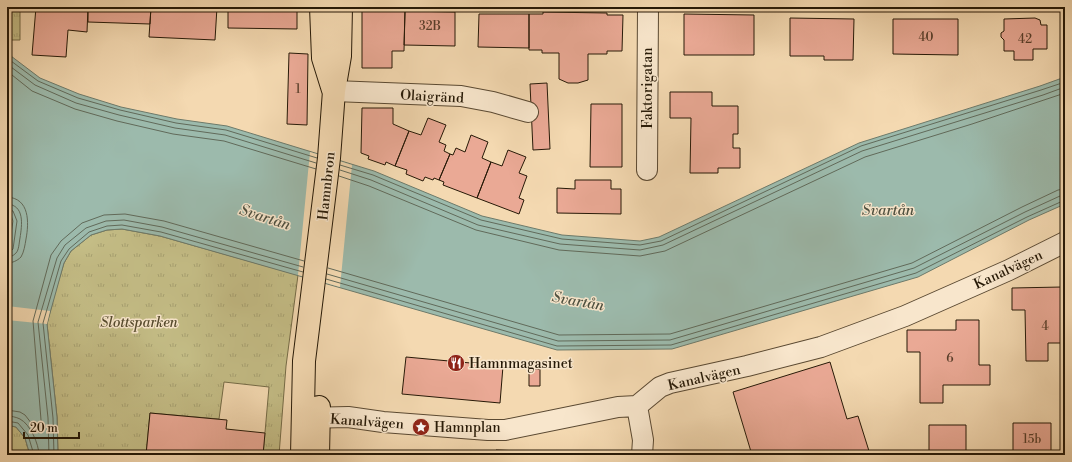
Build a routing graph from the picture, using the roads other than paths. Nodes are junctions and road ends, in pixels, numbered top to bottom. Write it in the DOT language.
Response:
graph roads {
  1 [pos="321,7"];
  2 [pos="341,7"];
  3 [pos="648,7"];
  4 [pos="334,91"];
  5 [pos="528,112"];
  6 [pos="647,170"];
  7 [pos="1065,242"];
  8 [pos="637,406"];
  9 [pos="312,418"];
  10 [pos="302,455"];
  11 [pos="318,455"];
  12 [pos="642,455"];
  1 -- 4 [label="main road"];
  2 -- 4 [label="main road, Hamnbron"];
  3 -- 6 [label="street, Faktorigatan"];
  4 -- 5 [label="street, Olaigränd"];
  4 -- 9 [label="main road, Hamnbron"];
  7 -- 8 [label="street, Kanalvägen"];
  8 -- 9 [label="street, Kanalvägen"];
  8 -- 12 [label="street"];
  9 -- 10 [label="main road"];
  9 -- 11 [label="main road"];
}
